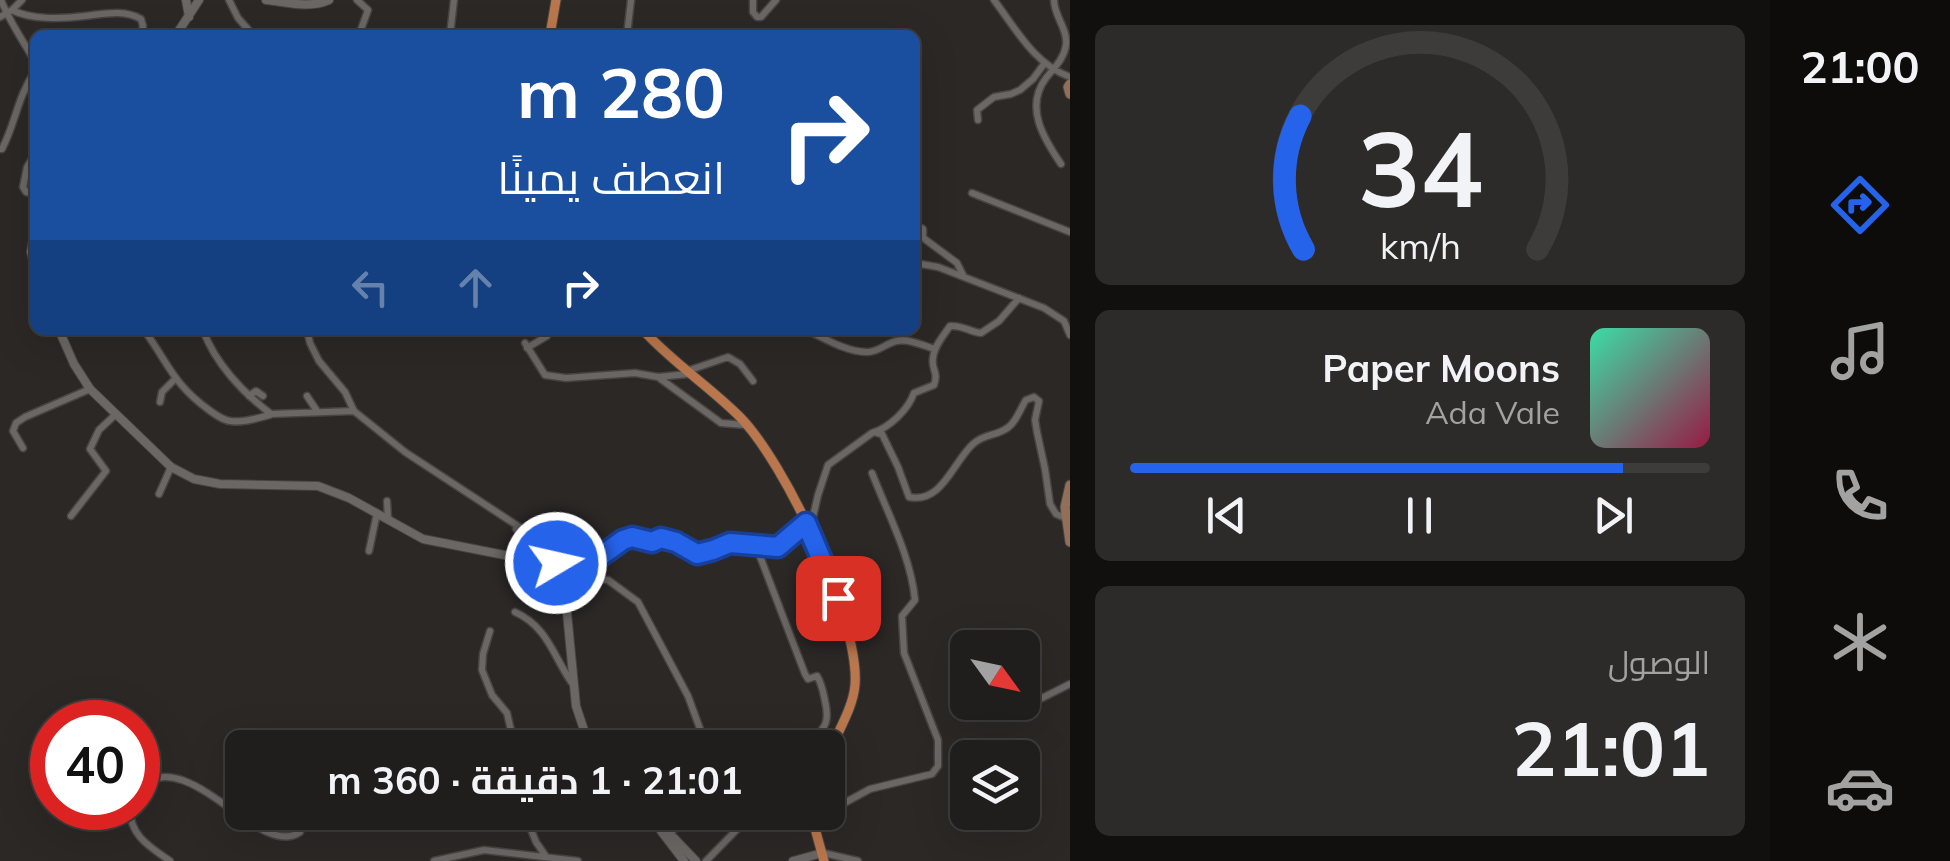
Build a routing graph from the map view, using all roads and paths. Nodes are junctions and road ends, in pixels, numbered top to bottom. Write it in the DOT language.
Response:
graph roads {
  1 [pos="1,0"];
  2 [pos="22,0"];
  3 [pos="186,0"];
  4 [pos="199,0"];
  5 [pos="229,0"];
  6 [pos="266,0"];
  7 [pos="328,0"];
  8 [pos="357,0"];
  9 [pos="454,0"];
  10 [pos="556,0"];
  11 [pos="631,0"];
  12 [pos="754,0"];
  13 [pos="776,0"];
  14 [pos="994,0"];
  15 [pos="1054,0"];
  16 [pos="6,14"];
  17 [pos="189,17"];
  18 [pos="141,30"];
  19 [pos="180,30"];
  20 [pos="249,30"];
  21 [pos="360,30"];
  22 [pos="451,30"];
  23 [pos="551,30"];
  24 [pos="628,30"];
  25 [pos="30,52"];
  26 [pos="1044,64"];
  27 [pos="1053,71"];
  28 [pos="30,79"];
  29 [pos="1070,80"];
  30 [pos="1070,94"];
  31 [pos="978,120"];
  32 [pos="0,149"];
  33 [pos="30,162"];
  34 [pos="1061,164"];
  35 [pos="30,192"];
  36 [pos="972,194"];
  37 [pos="920,228"];
  38 [pos="1070,232"];
  39 [pos="920,264"];
  40 [pos="963,276"];
  41 [pos="1018,298"];
  42 [pos="1070,334"];
  43 [pos="61,335"];
  44 [pos="147,335"];
  45 [pos="204,335"];
  46 [pos="308,335"];
  47 [pos="648,335"];
  48 [pos="818,335"];
  49 [pos="547,336"];
  50 [pos="936,349"];
  51 [pos="687,373"];
  52 [pos="658,377"];
  53 [pos="175,378"];
  54 [pos="753,381"];
  55 [pos="90,389"];
  56 [pos="248,396"];
  57 [pos="263,396"];
  58 [pos="307,396"];
  59 [pos="160,402"];
  60 [pos="316,411"];
  61 [pos="354,412"];
  62 [pos="116,414"];
  63 [pos="271,414"];
  64 [pos="746,424"];
  65 [pos="878,433"];
  66 [pos="23,448"];
  67 [pos="172,467"];
  68 [pos="872,473"];
  69 [pos="1070,485"];
  70 [pos="158,494"];
  71 [pos="387,501"];
  72 [pos="377,513"];
  73 [pos="70,516"];
  74 [pos="1066,518"];
  75 [pos="388,520"];
  76 [pos="808,528"];
  77 [pos="1070,542"];
  78 [pos="756,546"];
  79 [pos="370,550"];
  80 [pos="550,561"];
  81 [pos="565,576"];
  82 [pos="515,612"];
  83 [pos="568,623"];
  84 [pos="490,632"];
  85 [pos="573,684"];
  86 [pos="1070,684"];
  87 [pos="1040,698"];
  88 [pos="511,730"];
  89 [pos="583,730"];
  90 [pos="700,730"];
  91 [pos="820,730"];
  92 [pos="839,730"];
  93 [pos="160,776"];
  94 [pos="845,800"];
  95 [pos="225,807"];
  96 [pos="136,830"];
  97 [pos="260,830"];
  98 [pos="300,830"];
  99 [pos="531,830"];
  100 [pos="661,830"];
  101 [pos="663,830"];
  102 [pos="673,830"];
  103 [pos="736,830"];
  104 [pos="817,830"];
  105 [pos="669,834"];
  106 [pos="546,856"];
  107 [pos="823,857"];
  108 [pos="170,861"];
  109 [pos="434,861"];
  110 [pos="578,861"];
  111 [pos="684,861"];
  112 [pos="696,861"];
  113 [pos="706,861"];
  114 [pos="793,861"];
  115 [pos="858,861"];
  1 -- 16 [label="street"];
  2 -- 16 [label="street"];
  3 -- 17 [label="street"];
  4 -- 17 [label="street"];
  5 -- 20 [label="street"];
  6 -- 7 [label="street"];
  8 -- 21 [label="street"];
  9 -- 22 [label="street"];
  10 -- 23 [label="main road"];
  11 -- 24 [label="street"];
  12 -- 13 [label="street"];
  14 -- 26 [label="street"];
  15 -- 27 [label="street"];
  16 -- 18 [label="street"];
  16 -- 25 [label="street"];
  17 -- 19 [label="street"];
  26 -- 27 [label="street"];
  26 -- 31 [label="street"];
  27 -- 29 [label="street"];
  27 -- 34 [label="street"];
  28 -- 32 [label="street"];
  29 -- 30 [label="main road"];
  33 -- 35 [label="street"];
  36 -- 38 [label="street"];
  37 -- 40 [label="street"];
  39 -- 40 [label="street"];
  40 -- 41 [label="street"];
  41 -- 42 [label="street"];
  41 -- 50 [label="street"];
  43 -- 55 [label="street"];
  44 -- 53 [label="street"];
  45 -- 56 [label="street"];
  46 -- 61 [label="street"];
  47 -- 51 [label="main road"];
  48 -- 50 [label="street"];
  49 -- 52 [label="street"];
  50 -- 65 [label="street"];
  51 -- 52 [label="street"];
  51 -- 54 [label="street"];
  51 -- 64 [label="main road"];
  52 -- 64 [label="street"];
  53 -- 59 [label="street"];
  53 -- 63 [label="street"];
  55 -- 62 [label="street"];
  55 -- 66 [label="street"];
  56 -- 57 [label="street"];
  56 -- 63 [label="street"];
  58 -- 60 [label="street"];
  60 -- 61 [label="street"];
  60 -- 63 [label="street"];
  61 -- 80 [label="street"];
  62 -- 67 [label="street"];
  62 -- 73 [label="street"];
  64 -- 76 [label="main road"];
  65 -- 74 [label="street"];
  65 -- 76 [label="street"];
  67 -- 70 [label="street"];
  67 -- 72 [label="street"];
  68 -- 94 [label="street"];
  69 -- 74 [label="main road"];
  71 -- 75 [label="street"];
  72 -- 75 [label="street"];
  72 -- 79 [label="street"];
  74 -- 77 [label="main road"];
  75 -- 80 [label="street"];
  76 -- 78 [label="street"];
  76 -- 92 [label="main road"];
  78 -- 80 [label="street"];
  78 -- 91 [label="street"];
  80 -- 81 [label="street"];
  80 -- 83 [label="street"];
  81 -- 83 [label="street"];
  81 -- 90 [label="street"];
  82 -- 85 [label="street"];
  83 -- 85 [label="street"];
  84 -- 88 [label="street"];
  85 -- 89 [label="street"];
  86 -- 87 [label="street"];
  93 -- 95 [label="street"];
  96 -- 108 [label="street"];
  97 -- 98 [label="street"];
  99 -- 106 [label="street"];
  100 -- 111 [label="street"];
  101 -- 105 [label="street"];
  102 -- 105 [label="street"];
  103 -- 113 [label="street"];
  104 -- 107 [label="main road"];
  105 -- 112 [label="street"];
  106 -- 109 [label="street"];
  106 -- 110 [label="street"];
  107 -- 114 [label="street"];
  107 -- 115 [label="street"];
}
